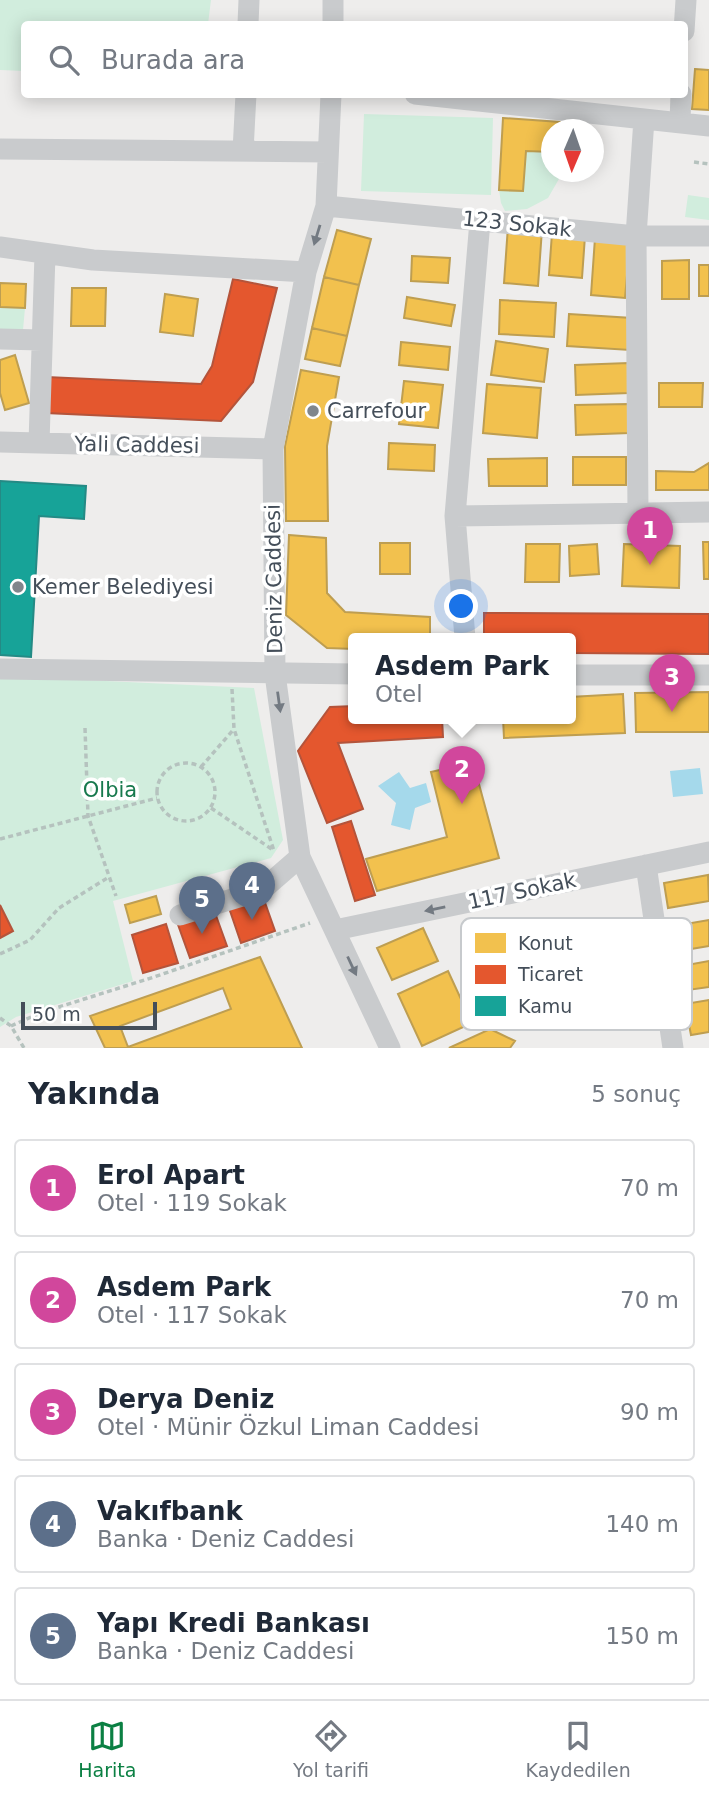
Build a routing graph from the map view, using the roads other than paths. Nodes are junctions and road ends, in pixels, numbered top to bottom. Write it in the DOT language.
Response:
graph roads {
  1 [pos="249,0"];
  2 [pos="333,0"];
  3 [pos="686,0"];
  4 [pos="248,21"];
  5 [pos="333,21"];
  6 [pos="685,21"];
  7 [pos="246,98"];
  8 [pos="331,98"];
  9 [pos="452,98"];
  10 [pos="681,98"];
  11 [pos="645,119"];
  12 [pos="680,122"];
  13 [pos="709,126"];
  14 [pos="0,149"];
  15 [pos="243,151"];
  16 [pos="328,152"];
  17 [pos="326,206"];
  18 [pos="480,221"];
  19 [pos="636,236"];
  20 [pos="709,236"];
  21 [pos="0,247"];
  22 [pos="45,254"];
  23 [pos="306,272"];
  24 [pos="0,339"];
  25 [pos="42,340"];
  26 [pos="0,442"];
  27 [pos="38,443"];
  28 [pos="273,449"];
  29 [pos="709,512"];
  30 [pos="638,513"];
  31 [pos="456,516"];
  32 [pos="465,633"];
  33 [pos="0,669"];
  34 [pos="275,674"];
  35 [pos="348,674"];
  36 [pos="576,675"];
  37 [pos="709,675"];
  38 [pos="709,852"];
  39 [pos="296,859"];
  40 [pos="646,865"];
  41 [pos="180,915"];
  42 [pos="654,918"];
  43 [pos="332,923"];
  44 [pos="670,1030"];
  45 [pos="390,1048"];
  46 [pos="673,1048"];
  1 -- 4 [label="street"];
  2 -- 5 [label="street"];
  3 -- 6 [label="street"];
  7 -- 15 [label="street"];
  8 -- 16 [label="street, Deniz Caddesi"];
  9 -- 11 [label="street"];
  10 -- 12 [label="street"];
  11 -- 12 [label="street"];
  11 -- 19 [label="street"];
  12 -- 13 [label="street"];
  14 -- 15 [label="street"];
  15 -- 16 [label="street"];
  16 -- 17 [label="street, Deniz Caddesi"];
  17 -- 18 [label="street, 123 Sokak"];
  17 -- 23 [label="street, Deniz Caddesi, one-way"];
  18 -- 19 [label="street, 123 Sokak"];
  18 -- 31 [label="street"];
  19 -- 20 [label="street, 123 Sokak"];
  19 -- 30 [label="street"];
  21 -- 22 [label="street"];
  22 -- 23 [label="street"];
  22 -- 25 [label="street"];
  23 -- 28 [label="street, Deniz Caddesi"];
  24 -- 25 [label="street"];
  25 -- 27 [label="street"];
  26 -- 27 [label="street, Yali Caddesi"];
  27 -- 28 [label="street, Yali Caddesi"];
  28 -- 34 [label="street, Deniz Caddesi"];
  29 -- 30 [label="street"];
  30 -- 31 [label="street"];
  31 -- 32 [label="street"];
  33 -- 34 [label="street"];
  34 -- 35 [label="street"];
  34 -- 39 [label="street, Deniz Caddesi, one-way"];
  36 -- 37 [label="street"];
  38 -- 40 [label="street, 117 Sokak"];
  39 -- 41 [label="street"];
  39 -- 43 [label="street, Deniz Caddesi"];
  40 -- 42 [label="street"];
  40 -- 43 [label="street, 117 Sokak, one-way"];
  43 -- 45 [label="street, Deniz Caddesi, one-way"];
  44 -- 46 [label="street"];
}
